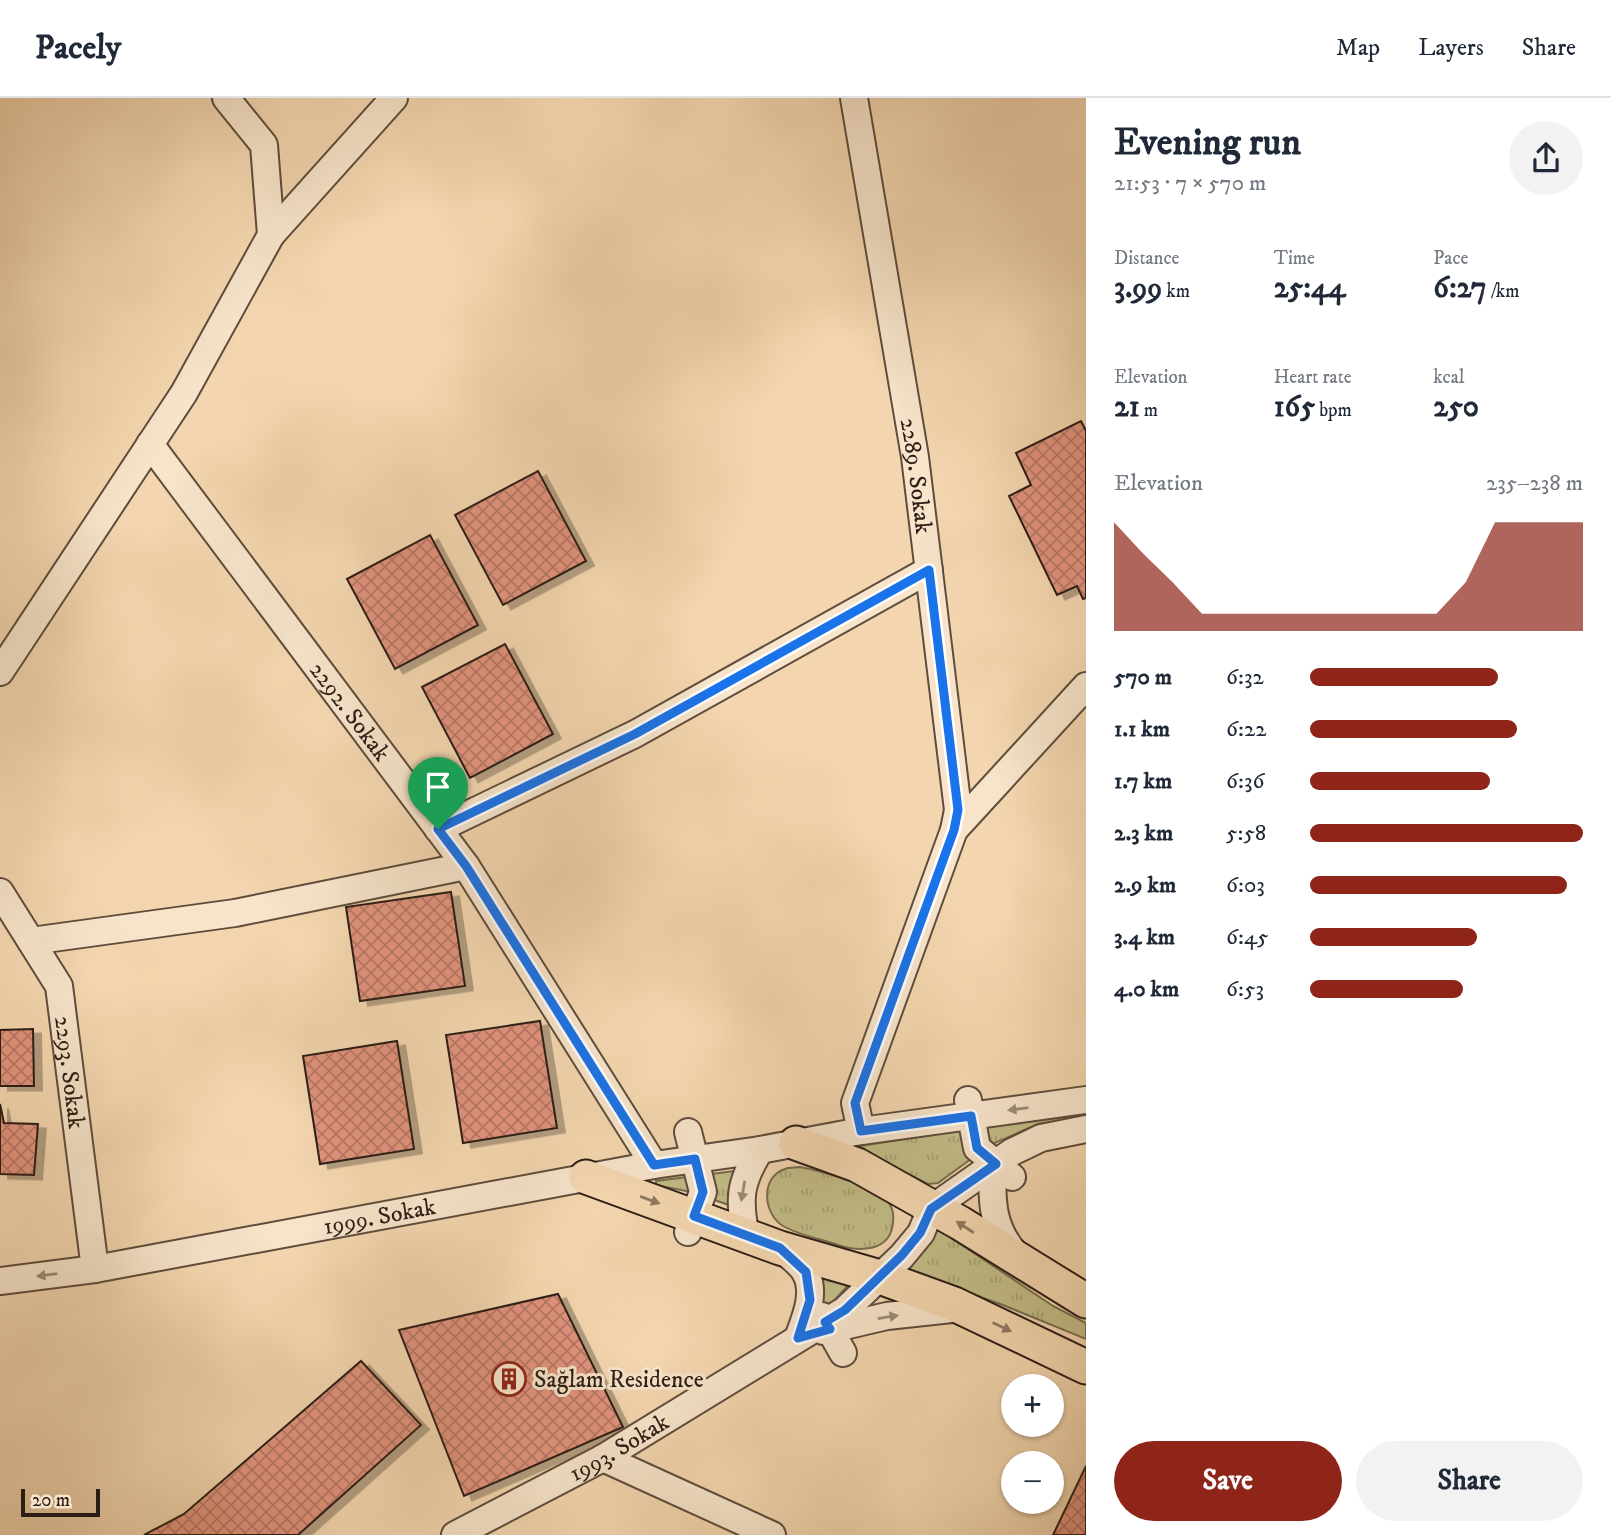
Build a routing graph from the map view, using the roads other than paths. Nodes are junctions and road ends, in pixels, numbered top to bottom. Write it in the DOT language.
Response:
graph roads {
  1 [pos="226,98"];
  2 [pos="394,98"];
  3 [pos="854,98"];
  4 [pos="271,234"];
  5 [pos="150,444"];
  6 [pos="929,570"];
  7 [pos="0,672"];
  8 [pos="1086,686"];
  9 [pos="438,829"];
  10 [pos="954,830"];
  11 [pos="466,866"];
  12 [pos="0,892"];
  13 [pos="31,942"];
  14 [pos="1086,1100"];
  15 [pos="970,1108"];
  16 [pos="1086,1129"];
  17 [pos="861,1131"];
  18 [pos="688,1132"];
  19 [pos="796,1143"];
  20 [pos="760,1150"];
  21 [pos="695,1159"];
  22 [pos="654,1165"];
  23 [pos="1000,1169"];
  24 [pos="586,1177"];
  25 [pos="931,1209"];
  26 [pos="691,1224"];
  27 [pos="746,1236"];
  28 [pos="780,1248"];
  29 [pos="1024,1263"];
  30 [pos="95,1269"];
  31 [pos="880,1277"];
  32 [pos="0,1281"];
  33 [pos="1086,1301"];
  34 [pos="963,1307"];
  35 [pos="814,1315"];
  36 [pos="843,1353"];
  37 [pos="1086,1367"];
  38 [pos="603,1458"];
  39 [pos="455,1535"];
  40 [pos="772,1535"];
  1 -- 4 [label="street"];
  2 -- 4 [label="street"];
  3 -- 6 [label="street, 2289. Sokak"];
  4 -- 5 [label="street"];
  5 -- 7 [label="street"];
  5 -- 9 [label="street, 2292. Sokak"];
  6 -- 9 [label="street"];
  6 -- 10 [label="street, 2289. Sokak"];
  8 -- 10 [label="street"];
  9 -- 11 [label="street, 2292. Sokak"];
  10 -- 17 [label="street, 2289. Sokak"];
  11 -- 13 [label="street"];
  11 -- 22 [label="street, 2292. Sokak"];
  12 -- 13 [label="street, 2293. Sokak"];
  13 -- 30 [label="street, 2293. Sokak"];
  14 -- 15 [label="street, one-way"];
  15 -- 17 [label="street"];
  15 -- 23 [label="street"];
  16 -- 23 [label="street"];
  17 -- 19 [label="street"];
  18 -- 21 [label="street"];
  19 -- 20 [label="street"];
  19 -- 25 [label="main road"];
  20 -- 21 [label="street, 1999. Sokak"];
  20 -- 27 [label="street, one-way"];
  21 -- 22 [label="street, 1999. Sokak"];
  21 -- 26 [label="street"];
  22 -- 24 [label="street, 1999. Sokak"];
  23 -- 25 [label="street"];
  23 -- 29 [label="street"];
  24 -- 26 [label="main road, one-way"];
  24 -- 30 [label="street, 1999. Sokak"];
  29 -- 25 [label="main road, one-way"];
  25 -- 31 [label="street"];
  26 -- 27 [label="main road"];
  27 -- 28 [label="main road"];
  28 -- 31 [label="main road"];
  28 -- 35 [label="street"];
  29 -- 33 [label="main road"];
  30 -- 32 [label="street, 1999. Sokak, one-way"];
  31 -- 34 [label="main road"];
  31 -- 35 [label="street"];
  35 -- 34 [label="street, one-way"];
  34 -- 37 [label="main road, one-way"];
  35 -- 36 [label="street"];
  35 -- 38 [label="street, 1993. Sokak"];
  38 -- 39 [label="street, 1993. Sokak"];
  38 -- 40 [label="street"];
}
